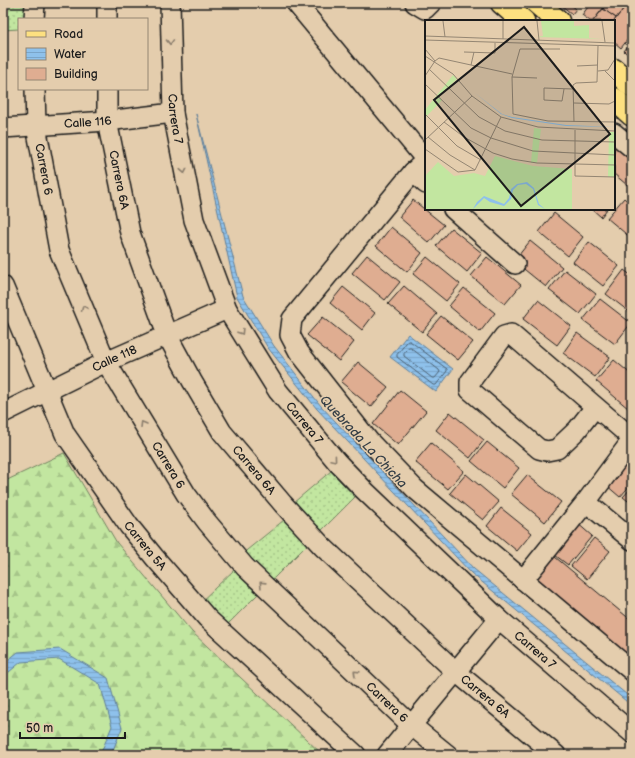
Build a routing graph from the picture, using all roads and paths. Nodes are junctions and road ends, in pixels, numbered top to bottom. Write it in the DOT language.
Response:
graph roads {
  1 [pos="35,3"];
  2 [pos="107,3"];
  3 [pos="170,3"];
  4 [pos="296,3"];
  5 [pos="415,3"];
  6 [pos="431,3"];
  7 [pos="502,3"];
  8 [pos="537,3"];
  9 [pos="34,18"];
  10 [pos="107,18"];
  11 [pos="522,20"];
  12 [pos="557,20"];
  13 [pos="615,71"];
  14 [pos="632,86"];
  15 [pos="35,90"];
  16 [pos="107,90"];
  17 [pos="615,101"];
  18 [pos="173,113"];
  19 [pos="632,115"];
  20 [pos="107,121"];
  21 [pos="36,126"];
  22 [pos="3,128"];
  23 [pos="615,134"];
  24 [pos="632,148"];
  25 [pos="423,169"];
  26 [pos="454,210"];
  27 [pos="515,264"];
  28 [pos="3,286"];
  29 [pos="227,310"];
  30 [pos="167,335"];
  31 [pos="106,362"];
  32 [pos="47,392"];
  33 [pos="595,407"];
  34 [pos="3,413"];
  35 [pos="632,439"];
  36 [pos="586,502"];
  37 [pos="632,540"];
  38 [pos="523,580"];
  39 [pos="499,619"];
  40 [pos="455,671"];
  41 [pos="632,671"];
  42 [pos="411,725"];
  43 [pos="632,733"];
  44 [pos="356,755"];
  45 [pos="387,755"];
  46 [pos="448,755"];
  47 [pos="556,755"];
  1 -- 9 [label="street"];
  2 -- 10 [label="street"];
  3 -- 18 [label="street, Carrera 7, one-way"];
  4 -- 25 [label="street"];
  5 -- 6 [label="street"];
  7 -- 11 [label="main road"];
  8 -- 12 [label="main road"];
  13 -- 14 [label="main road"];
  15 -- 21 [label="street, Carrera 6"];
  16 -- 20 [label="street, Carrera 6A"];
  17 -- 19 [label="main road"];
  18 -- 20 [label="street, Calle 116"];
  18 -- 29 [label="street, Carrera 7, one-way"];
  20 -- 21 [label="street, Calle 116"];
  20 -- 30 [label="street, Carrera 6A"];
  21 -- 22 [label="street, Calle 116"];
  31 -- 21 [label="street, Carrera 6, one-way"];
  23 -- 24 [label="street"];
  25 -- 38 [label="street"];
  26 -- 27 [label="street"];
  28 -- 32 [label="street, Carrera 5A"];
  29 -- 30 [label="street, Calle 118"];
  29 -- 39 [label="street, Carrera 7, one-way"];
  30 -- 31 [label="street, Calle 118"];
  30 -- 40 [label="street, Carrera 6A"];
  31 -- 32 [label="street, Calle 118"];
  42 -- 31 [label="street, Carrera 6, one-way"];
  32 -- 34 [label="street, Calle 118"];
  32 -- 44 [label="street, Carrera 5A"];
  33 -- 33 [label="street"];
  33 -- 35 [label="street"];
  35 -- 36 [label="street"];
  36 -- 37 [label="street"];
  36 -- 38 [label="street"];
  38 -- 41 [label="street"];
  39 -- 40 [label="street"];
  39 -- 43 [label="street, Carrera 7"];
  40 -- 42 [label="street"];
  40 -- 47 [label="street, Carrera 6A"];
  42 -- 45 [label="street"];
  42 -- 46 [label="street, Carrera 6"];
}
